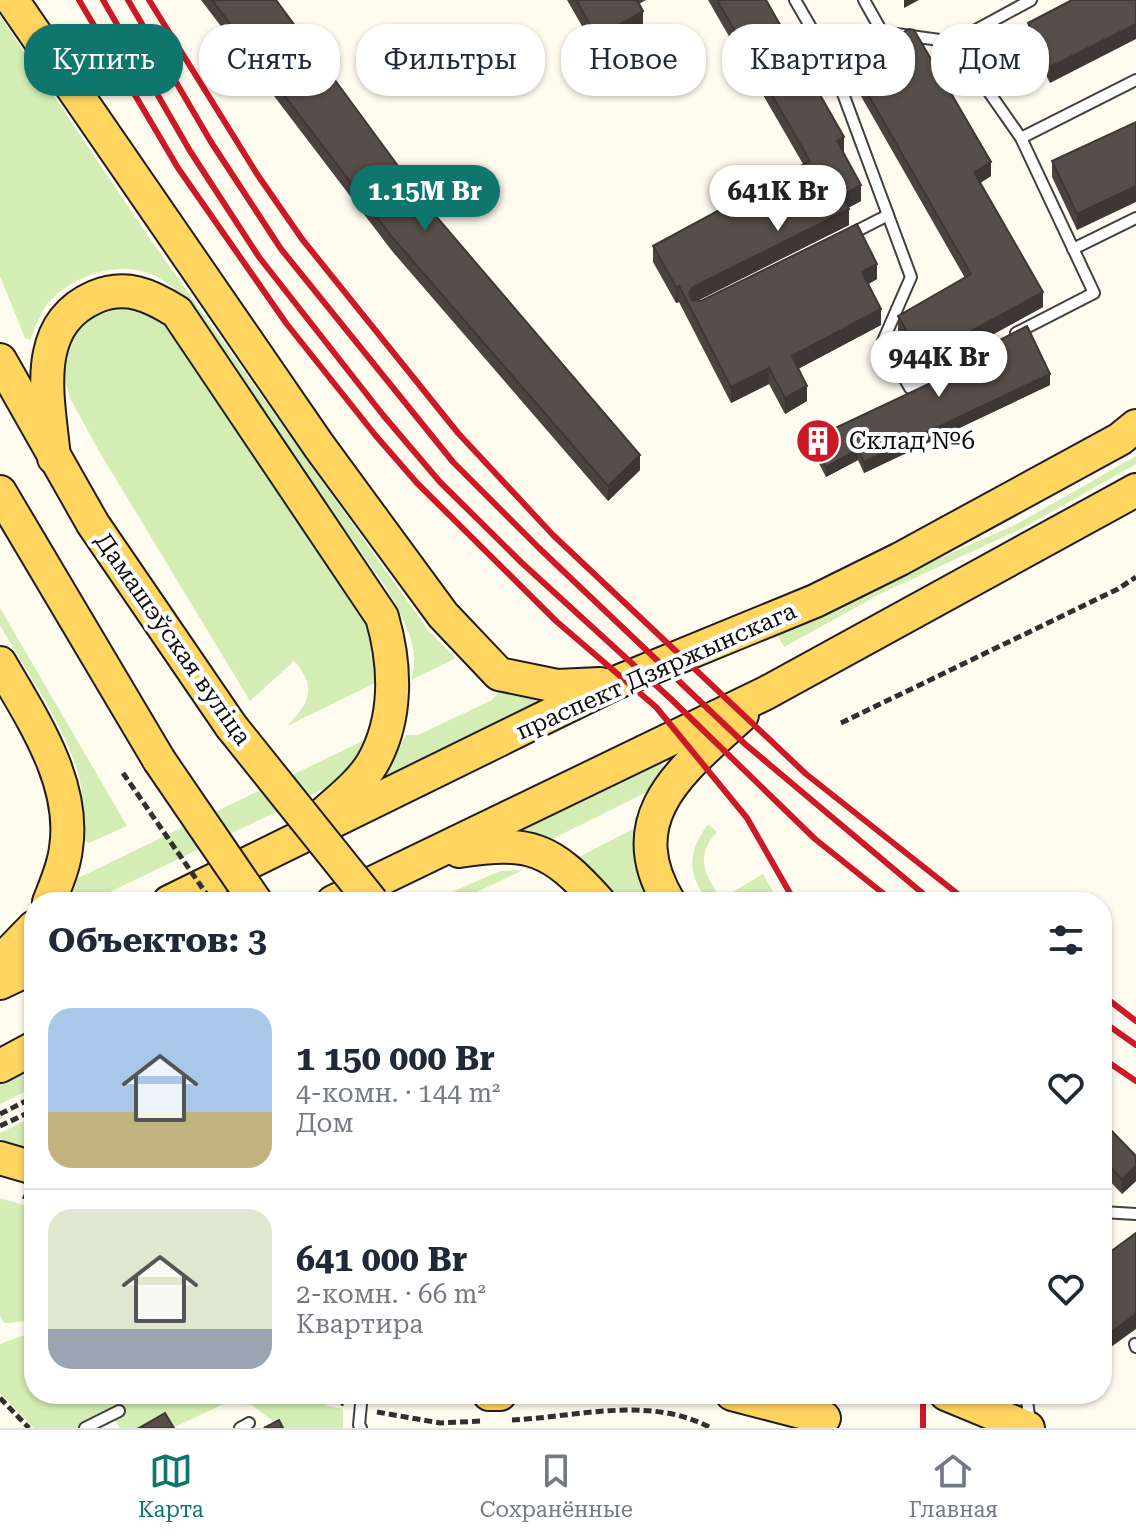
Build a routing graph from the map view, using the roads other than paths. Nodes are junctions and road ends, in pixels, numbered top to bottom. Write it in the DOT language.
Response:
graph roads {
  1 [pos="12,0"];
  2 [pos="795,0"];
  3 [pos="864,0"];
  4 [pos="1031,0"];
  5 [pos="809,24"];
  6 [pos="878,24"];
  7 [pos="987,24"];
  8 [pos="1136,80"];
  9 [pos="844,96"];
  10 [pos="992,96"];
  11 [pos="1021,138"];
  12 [pos="888,215"];
  13 [pos="1136,218"];
  14 [pos="834,242"];
  15 [pos="1073,249"];
  16 [pos="1009,337"];
  17 [pos="0,360"];
  18 [pos="953,366"];
  19 [pos="1136,426"];
  20 [pos="54,458"];
  21 [pos="1136,490"];
  22 [pos="0,492"];
  23 [pos="0,663"];
  24 [pos="615,683"];
  25 [pos="766,693"];
  26 [pos="290,844"];
  27 [pos="413,864"];
  28 [pos="53,892"];
  29 [pos="190,892"];
  30 [pos="249,892"];
  31 [pos="354,892"];
  32 [pos="364,892"];
  33 [pos="589,892"];
  34 [pos="663,892"];
  35 [pos="24,937"];
  36 [pos="0,962"];
  37 [pos="24,972"];
  38 [pos="0,983"];
  39 [pos="24,1053"];
  40 [pos="0,1066"];
  41 [pos="0,1158"];
  42 [pos="24,1165"];
  43 [pos="1112,1213"];
  44 [pos="1136,1214"];
  45 [pos="361,1404"];
  46 [pos="766,1404"];
  47 [pos="803,1404"];
  48 [pos="971,1404"];
  49 [pos="1027,1404"];
  50 [pos="119,1411"];
  51 [pos="831,1423"];
  52 [pos="85,1428"];
  53 [pos="361,1428"];
  54 [pos="1030,1428"];
  1 -- 24 [label="main road"];
  2 -- 5 [label="lane"];
  3 -- 6 [label="lane"];
  4 -- 7 [label="lane"];
  8 -- 11 [label="lane"];
  9 -- 12 [label="lane"];
  10 -- 11 [label="lane"];
  11 -- 15 [label="lane"];
  12 -- 14 [label="lane"];
  12 -- 18 [label="lane"];
  13 -- 15 [label="lane"];
  15 -- 16 [label="lane"];
  17 -- 20 [label="main road, Дамашэўская вуліца"];
  19 -- 24 [label="main road, праспект Дзяржынскага"];
  20 -- 26 [label="main road"];
  20 -- 32 [label="main road, Дамашэўская вуліца, bridge"];
  21 -- 25 [label="main road"];
  22 -- 30 [label="main road, bridge"];
  23 -- 28 [label="main road"];
  24 -- 26 [label="main road, праспект Дзяржынскага"];
  25 -- 27 [label="main road"];
  25 -- 34 [label="main road"];
  26 -- 29 [label="main road, праспект Дзяржынскага"];
  27 -- 31 [label="main road"];
  27 -- 33 [label="main road"];
  35 -- 36 [label="main road"];
  37 -- 38 [label="main road"];
  39 -- 40 [label="main road"];
  41 -- 42 [label="main road"];
  43 -- 44 [label="lane"];
  45 -- 53 [label="lane"];
  46 -- 51 [label="main road"];
  47 -- 51 [label="main road"];
  48 -- 54 [label="main road"];
  49 -- 54 [label="lane"];
  50 -- 52 [label="lane"];
}
